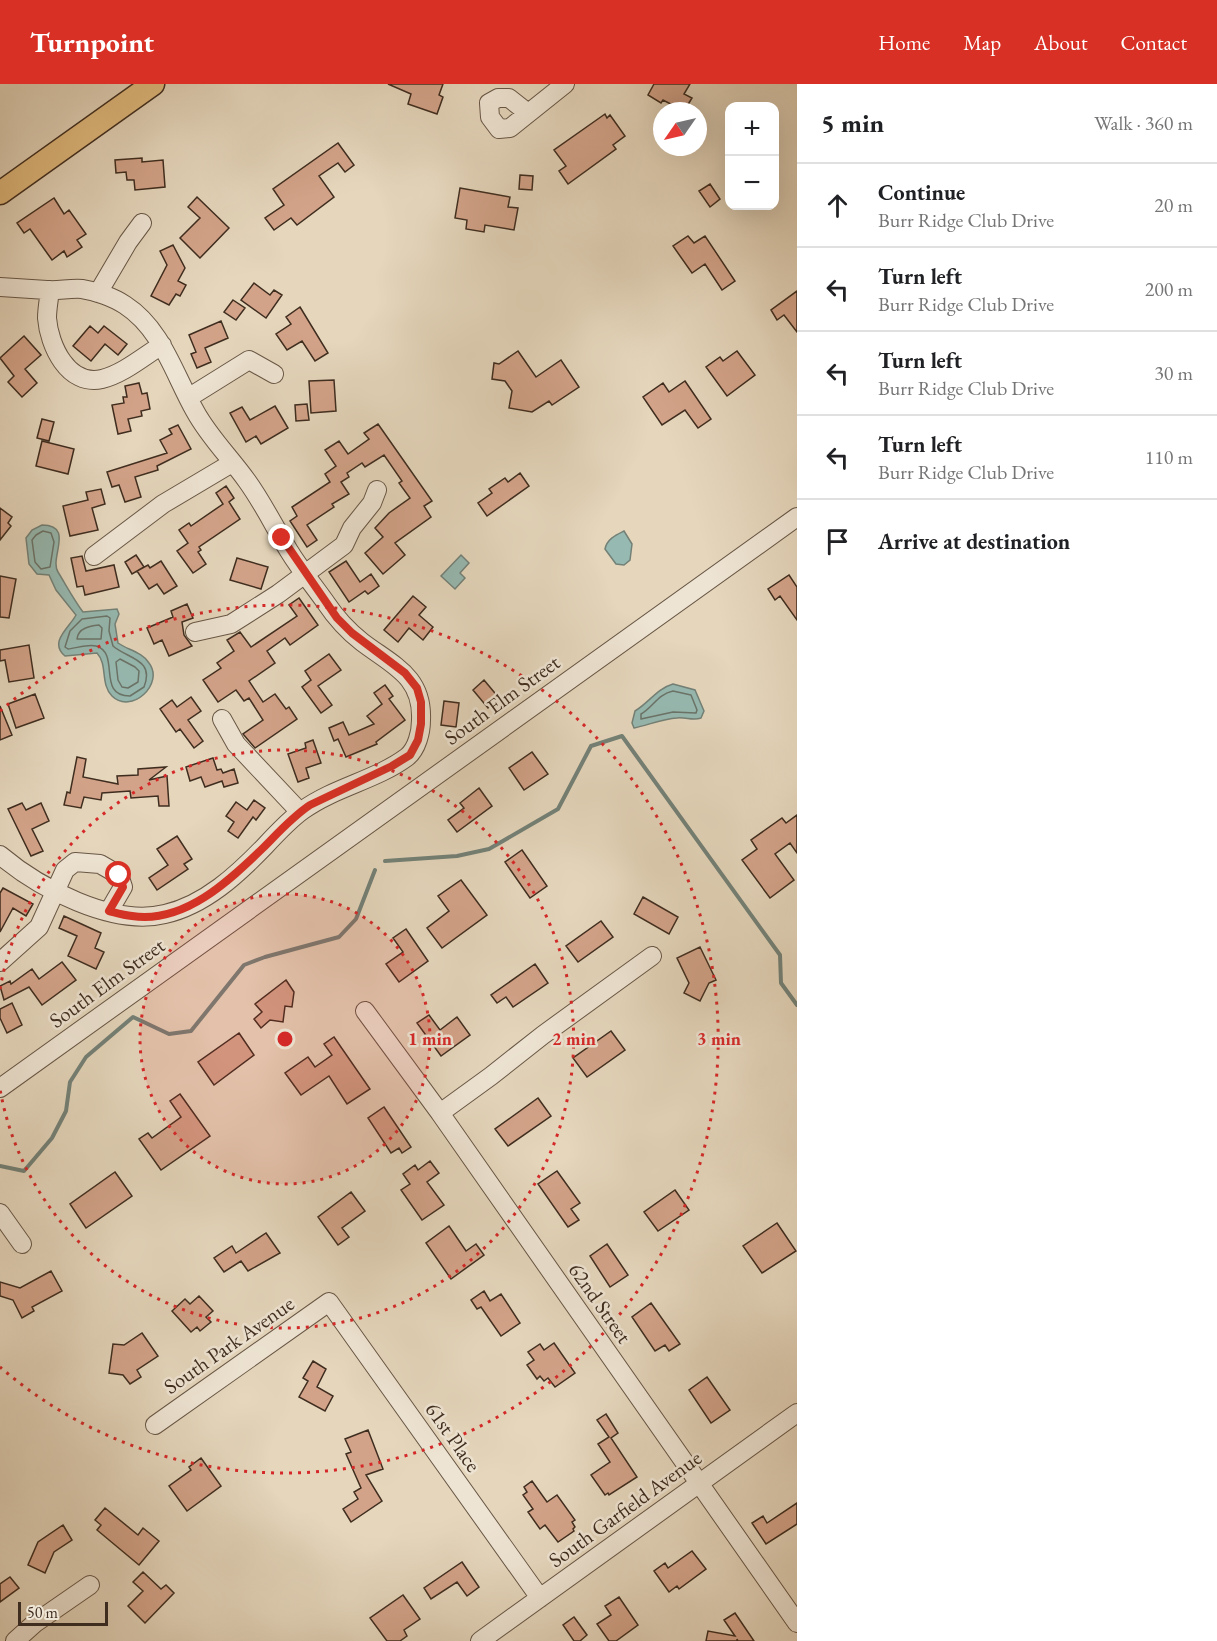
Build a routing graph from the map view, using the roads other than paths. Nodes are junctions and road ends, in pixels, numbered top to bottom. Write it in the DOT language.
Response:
graph roads {
  1 [pos="153,84"];
  2 [pos="565,84"];
  3 [pos="528,113"];
  4 [pos="0,193"];
  5 [pos="142,223"];
  6 [pos="0,287"];
  7 [pos="50,290"];
  8 [pos="98,293"];
  9 [pos="162,345"];
  10 [pos="274,374"];
  11 [pos="188,398"];
  12 [pos="232,463"];
  13 [pos="377,490"];
  14 [pos="797,517"];
  15 [pos="94,556"];
  16 [pos="305,572"];
  17 [pos="195,632"];
  18 [pos="222,719"];
  19 [pos="300,812"];
  20 [pos="0,855"];
  21 [pos="55,892"];
  22 [pos="109,911"];
  23 [pos="652,956"];
  24 [pos="0,962"];
  25 [pos="365,1011"];
  26 [pos="0,1088"];
  27 [pos="440,1113"];
  28 [pos="0,1213"];
  29 [pos="22,1244"];
  30 [pos="329,1302"];
  31 [pos="797,1413"];
  32 [pos="155,1425"];
  33 [pos="698,1484"];
  34 [pos="90,1585"];
  35 [pos="540,1598"];
  36 [pos="797,1623"];
  37 [pos="15,1641"];
  38 [pos="480,1641"];
  1 -- 4 [label="main road"];
  2 -- 3 [label="street"];
  5 -- 8 [label="street"];
  6 -- 7 [label="street"];
  7 -- 8 [label="street"];
  7 -- 9 [label="street"];
  8 -- 9 [label="street"];
  9 -- 11 [label="street"];
  10 -- 11 [label="street"];
  11 -- 12 [label="street"];
  12 -- 15 [label="street"];
  12 -- 16 [label="street"];
  13 -- 16 [label="street"];
  14 -- 26 [label="street, South Elm Street"];
  16 -- 17 [label="street"];
  16 -- 19 [label="street"];
  18 -- 19 [label="street"];
  19 -- 22 [label="street"];
  20 -- 21 [label="street"];
  21 -- 22 [label="street"];
  21 -- 22 [label="street"];
  21 -- 24 [label="street"];
  23 -- 27 [label="street"];
  25 -- 27 [label="street, 62nd Street"];
  27 -- 33 [label="street, 62nd Street"];
  28 -- 29 [label="street"];
  30 -- 32 [label="street, South Park Avenue"];
  30 -- 35 [label="street, 61st Place"];
  31 -- 33 [label="street, South Garfield Avenue"];
  33 -- 35 [label="street, South Garfield Avenue"];
  33 -- 36 [label="street, 62nd Street"];
  34 -- 37 [label="street"];
  35 -- 38 [label="street, South Garfield Avenue"];
}
